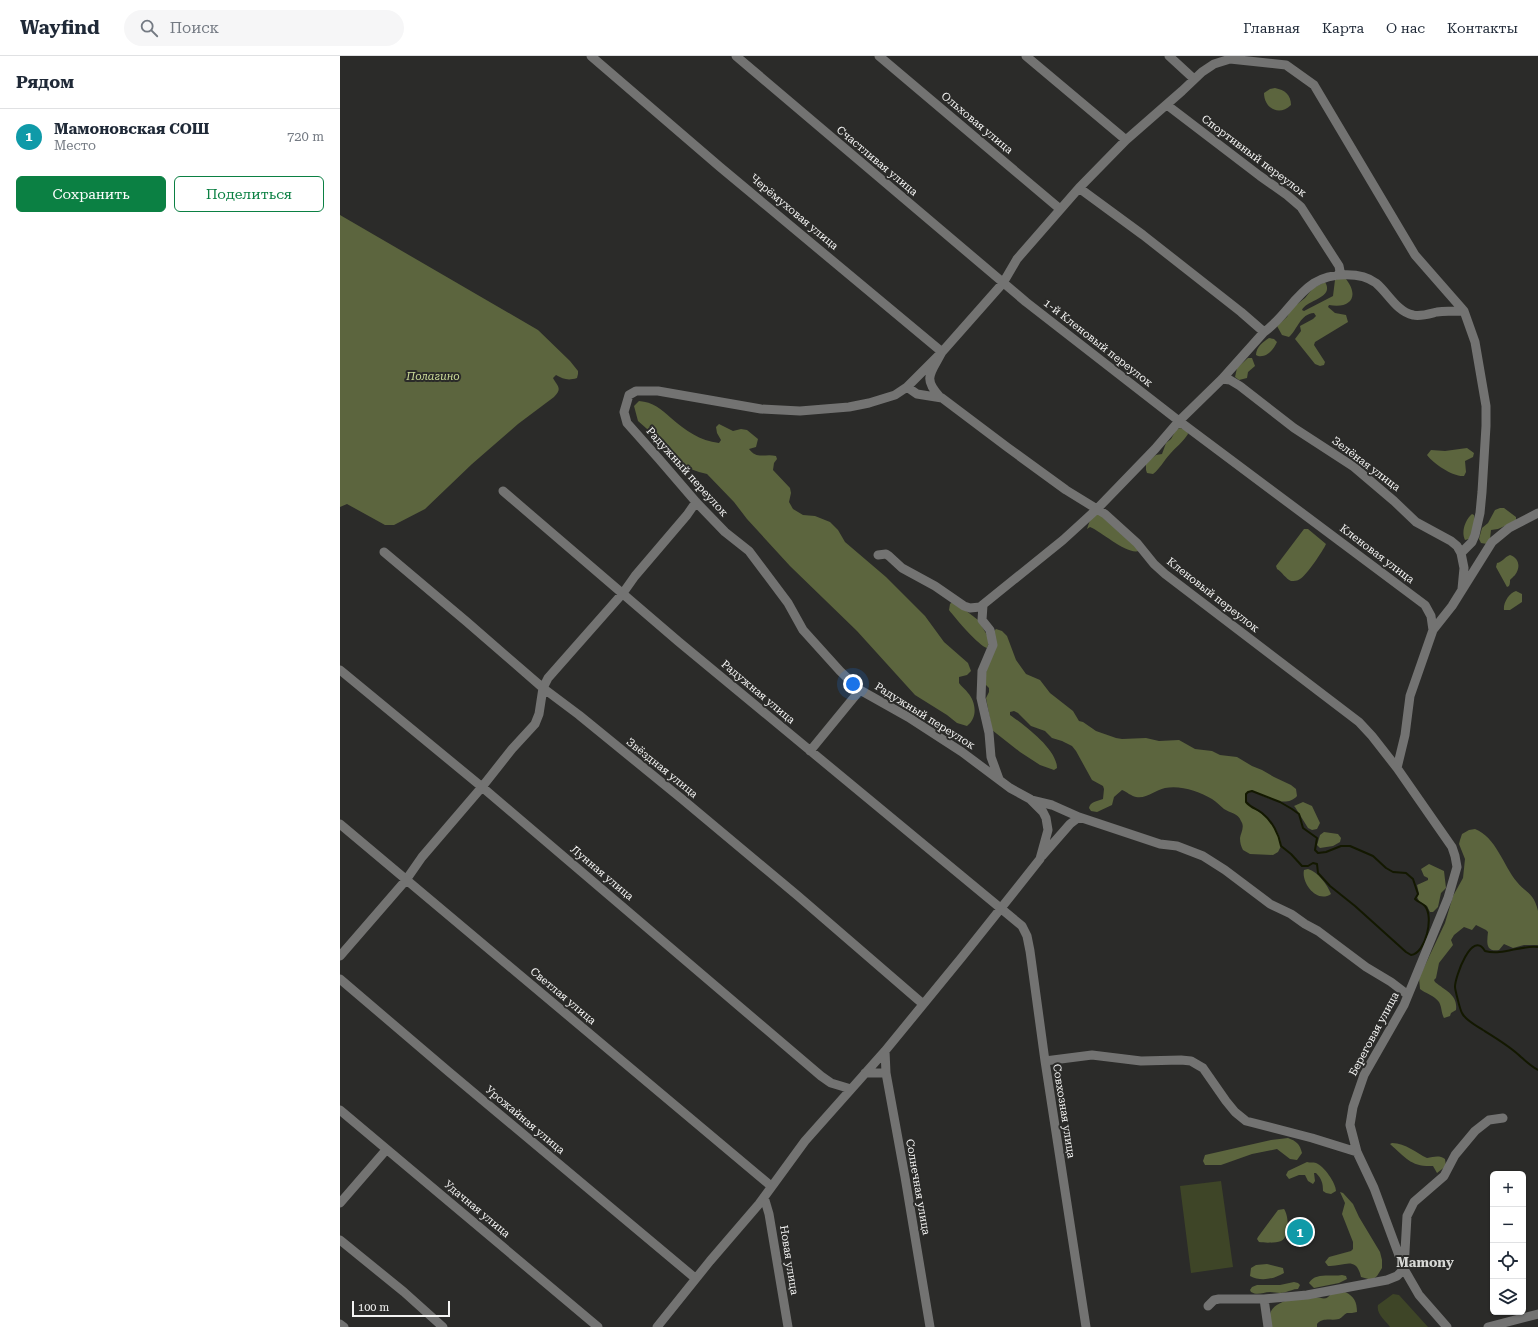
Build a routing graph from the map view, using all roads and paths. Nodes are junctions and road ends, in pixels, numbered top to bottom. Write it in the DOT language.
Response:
graph roads {
  1 [pos="591,56"];
  2 [pos="736,56"];
  3 [pos="878,56"];
  4 [pos="1026,56"];
  5 [pos="1169,56"];
  6 [pos="1229,58"];
  7 [pos="1194,79"];
  8 [pos="1167,104"];
  9 [pos="1126,140"];
  10 [pos="1079,188"];
  11 [pos="1060,209"];
  12 [pos="1338,275"];
  13 [pos="1003,283"];
  14 [pos="1464,311"];
  15 [pos="1264,332"];
  16 [pos="942,352"];
  17 [pos="1222,379"];
  18 [pos="907,387"];
  19 [pos="940,397"];
  20 [pos="1179,421"];
  21 [pos="503,491"];
  22 [pos="696,502"];
  23 [pos="1098,509"];
  24 [pos="1538,513"];
  25 [pos="384,552"];
  26 [pos="1461,553"];
  27 [pos="878,555"];
  28 [pos="1462,589"];
  29 [pos="623,593"];
  30 [pos="983,605"];
  31 [pos="1434,630"];
  32 [pos="340,670"];
  33 [pos="543,688"];
  34 [pos="860,690"];
  35 [pos="810,751"];
  36 [pos="1397,768"];
  37 [pos="1000,781"];
  38 [pos="482,787"];
  39 [pos="1030,799"];
  40 [pos="1080,817"];
  41 [pos="340,824"];
  42 [pos="1455,856"];
  43 [pos="1040,859"];
  44 [pos="406,880"];
  45 [pos="1000,909"];
  46 [pos="340,956"];
  47 [pos="340,979"];
  48 [pos="1408,995"];
  49 [pos="923,1004"];
  50 [pos="885,1051"];
  51 [pos="1045,1061"];
  52 [pos="865,1073"];
  53 [pos="886,1073"];
  54 [pos="851,1089"];
  55 [pos="340,1110"];
  56 [pos="1504,1118"];
  57 [pos="386,1150"];
  58 [pos="1357,1152"];
  59 [pos="771,1186"];
  60 [pos="764,1197"];
  61 [pos="340,1203"];
  62 [pos="340,1240"];
  63 [pos="1404,1269"];
  64 [pos="695,1278"];
  65 [pos="1264,1298"];
  66 [pos="1208,1306"];
  67 [pos="1538,1314"];
  68 [pos="340,1324"];
  69 [pos="344,1327"];
  70 [pos="443,1327"];
  71 [pos="598,1327"];
  72 [pos="657,1327"];
  73 [pos="788,1327"];
  74 [pos="930,1327"];
  75 [pos="1086,1327"];
  76 [pos="1268,1327"];
  77 [pos="1447,1327"];
  78 [pos="1488,1327"];
  1 -- 16 [label="street, Черёмуховая улица"];
  2 -- 13 [label="street, Счастливая улица"];
  3 -- 11 [label="street, Ольховая улица"];
  4 -- 9 [label="street"];
  5 -- 7 [label="street"];
  6 -- 7 [label="street"];
  6 -- 14 [label="street"];
  7 -- 8 [label="street"];
  8 -- 9 [label="street"];
  8 -- 12 [label="street, Спортивный переулок"];
  9 -- 10 [label="street"];
  10 -- 11 [label="street"];
  10 -- 15 [label="street"];
  11 -- 13 [label="street"];
  12 -- 14 [label="street"];
  12 -- 15 [label="street"];
  13 -- 16 [label="street"];
  13 -- 20 [label="street, 1-й Кленовый переулок"];
  14 -- 26 [label="street"];
  15 -- 17 [label="street"];
  16 -- 18 [label="street"];
  16 -- 19 [label="street"];
  17 -- 20 [label="street"];
  17 -- 26 [label="street, Зелёная улица"];
  18 -- 19 [label="street, Кленовый переулок"];
  18 -- 22 [label="street, Радужный переулок"];
  19 -- 23 [label="street, Кленовый переулок"];
  20 -- 23 [label="street"];
  20 -- 31 [label="street, Кленовая улица"];
  21 -- 29 [label="street, Радужная улица"];
  22 -- 29 [label="street"];
  22 -- 34 [label="street, Радужный переулок"];
  23 -- 30 [label="street"];
  23 -- 36 [label="street, Кленовый переулок"];
  24 -- 28 [label="street"];
  25 -- 33 [label="street, Звёздная улица"];
  26 -- 28 [label="street"];
  27 -- 30 [label="street"];
  28 -- 31 [label="street"];
  29 -- 33 [label="street"];
  29 -- 35 [label="street, Радужная улица"];
  30 -- 37 [label="street"];
  31 -- 36 [label="street"];
  32 -- 38 [label="street, Лунная улица"];
  33 -- 38 [label="street"];
  33 -- 49 [label="street, Звёздная улица"];
  34 -- 35 [label="street"];
  34 -- 37 [label="street, Радужный переулок"];
  35 -- 45 [label="street, Радужная улица"];
  36 -- 42 [label="street, Кленовый переулок"];
  37 -- 39 [label="street, Радужный переулок"];
  38 -- 44 [label="street"];
  38 -- 54 [label="street, Лунная улица"];
  39 -- 40 [label="street"];
  39 -- 43 [label="street, Радужный переулок"];
  40 -- 43 [label="street"];
  40 -- 48 [label="street"];
  41 -- 44 [label="street, Светлая улица"];
  42 -- 48 [label="street, Береговая улица"];
  43 -- 45 [label="street, Радужный переулок"];
  44 -- 46 [label="street"];
  44 -- 59 [label="street, Светлая улица"];
  45 -- 49 [label="street, Радужный переулок"];
  45 -- 51 [label="street, Совхозная улица"];
  47 -- 64 [label="street, Урожайная улица"];
  48 -- 58 [label="street, Береговая улица"];
  49 -- 50 [label="street, Радужный переулок"];
  50 -- 52 [label="street, Радужный переулок"];
  50 -- 53 [label="street, Солнечная улица"];
  51 -- 58 [label="street"];
  51 -- 75 [label="street, Совхозная улица"];
  52 -- 53 [label="street"];
  52 -- 54 [label="street, Радужный переулок"];
  53 -- 74 [label="street, Солнечная улица"];
  54 -- 59 [label="street, Радужный переулок"];
  55 -- 57 [label="street, Удачная улица"];
  56 -- 63 [label="street"];
  57 -- 61 [label="street"];
  57 -- 71 [label="street, Удачная улица"];
  58 -- 63 [label="street, Береговая улица"];
  59 -- 60 [label="street, Радужный переулок"];
  60 -- 64 [label="street, Радужный переулок"];
  60 -- 73 [label="street, Новая улица"];
  62 -- 70 [label="street"];
  63 -- 65 [label="street"];
  63 -- 77 [label="street, Береговая улица"];
  64 -- 72 [label="street, Радужный переулок"];
  65 -- 66 [label="street"];
  65 -- 76 [label="street"];
  67 -- 78 [label="street"];
  68 -- 69 [label="street"];
}
